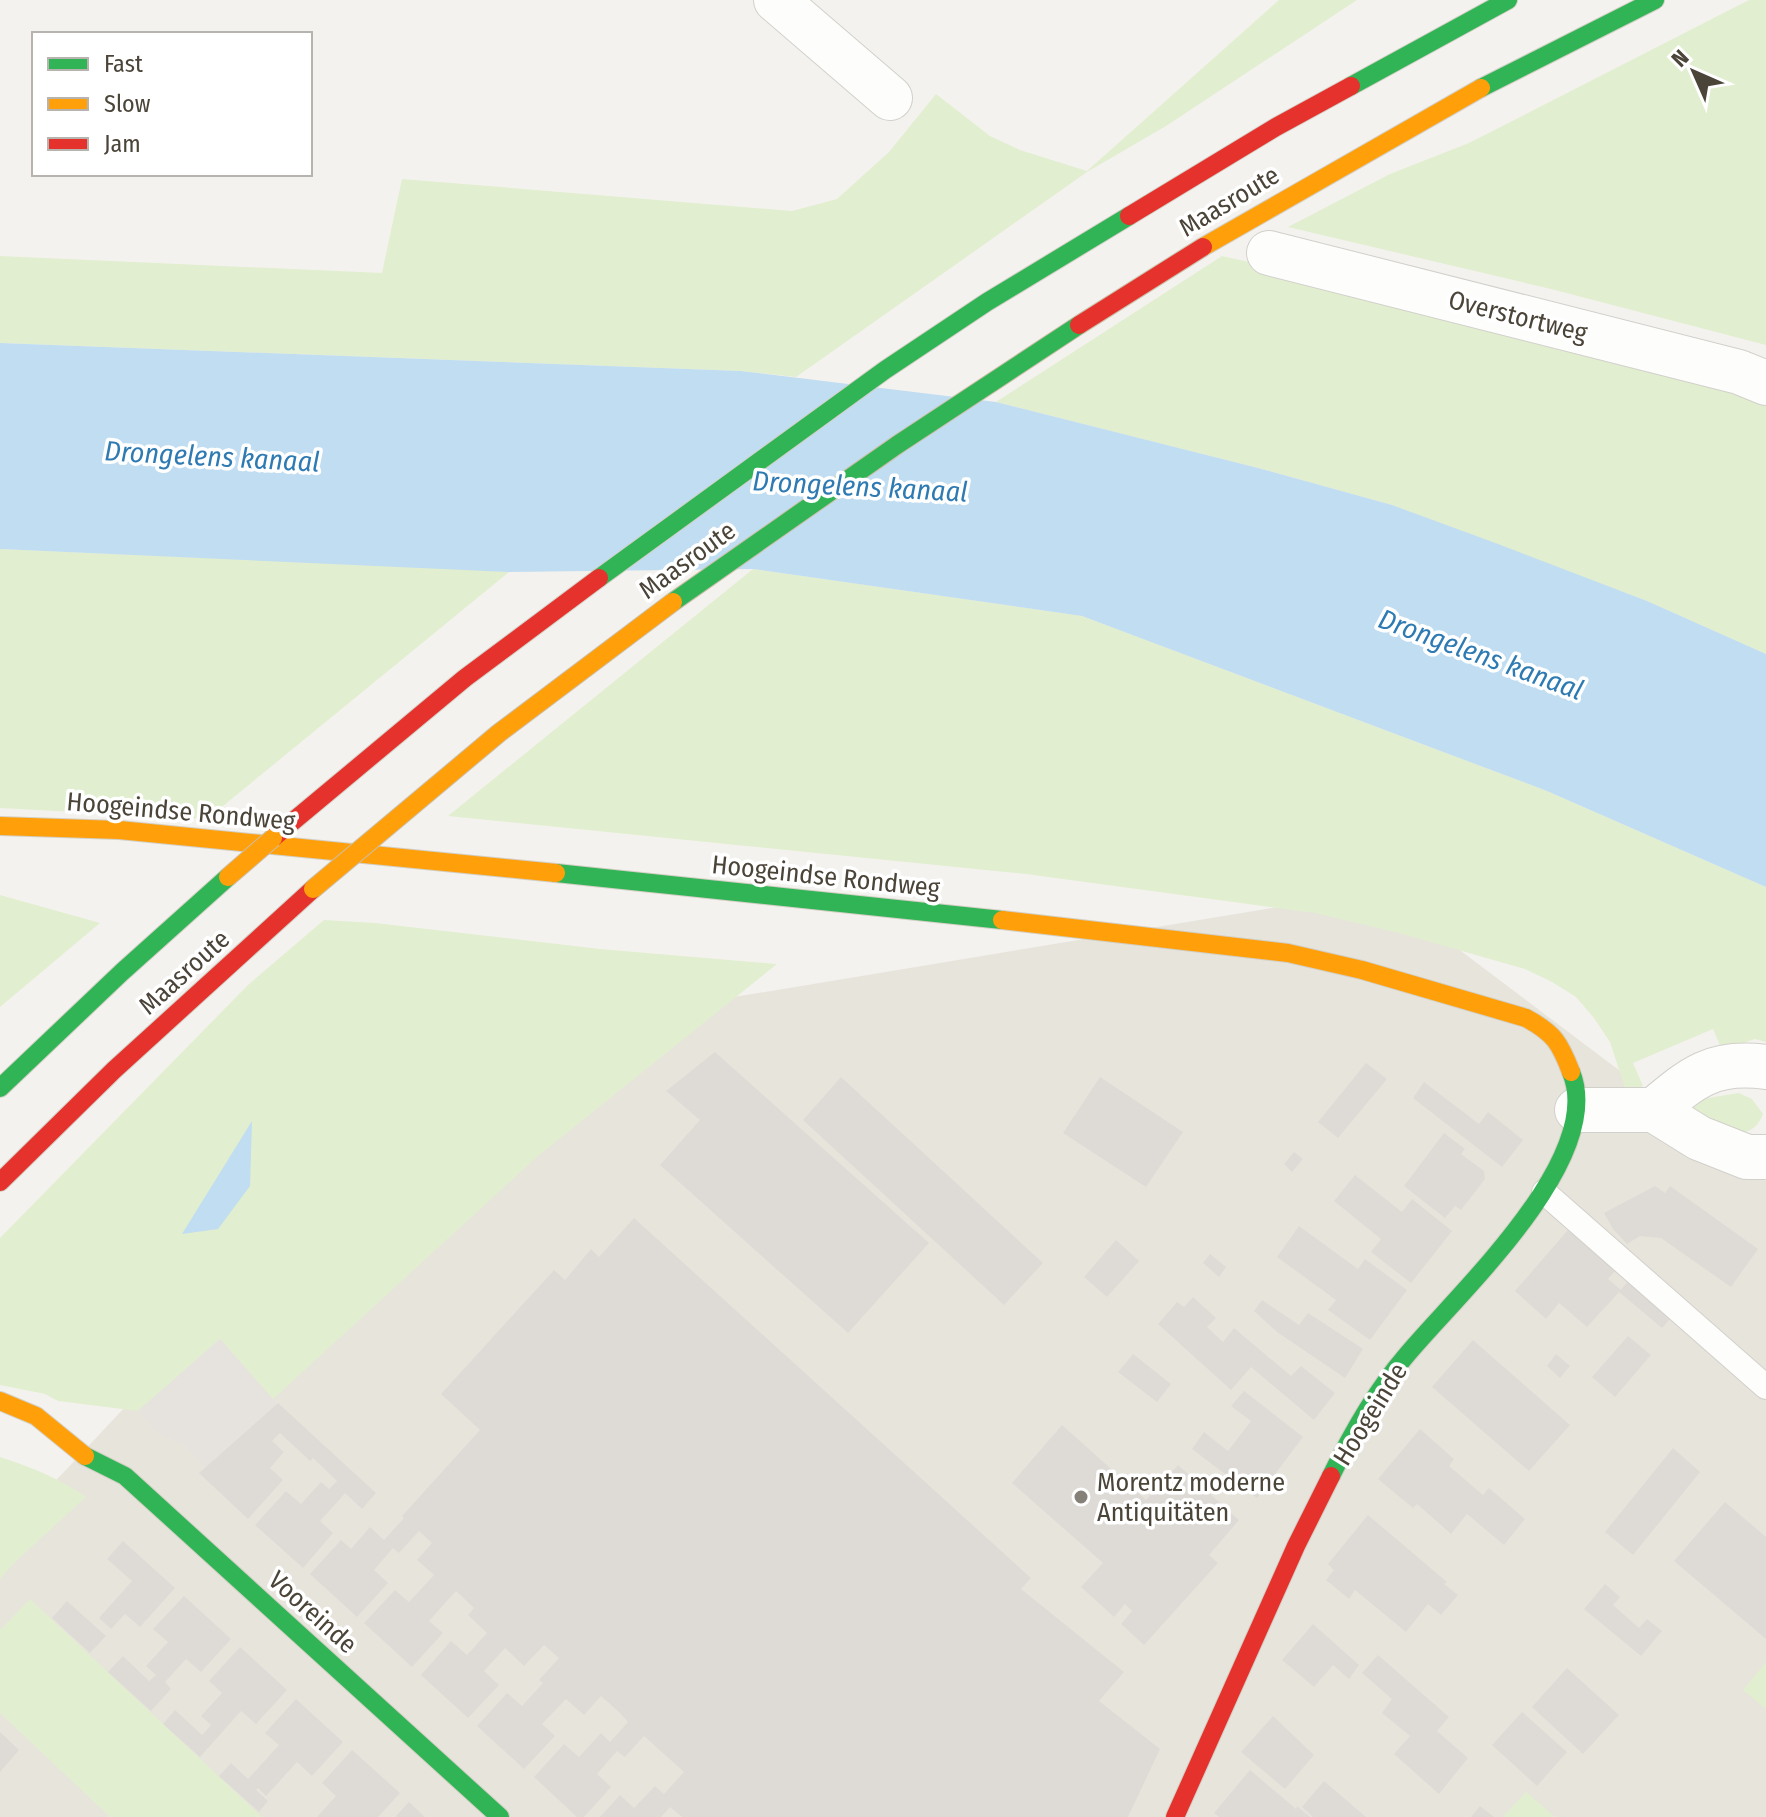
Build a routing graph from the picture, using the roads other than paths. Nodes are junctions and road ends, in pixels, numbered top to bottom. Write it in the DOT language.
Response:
graph roads {
  1 [pos="776,0"];
  2 [pos="1508,0"];
  3 [pos="1655,0"];
  4 [pos="890,98"];
  5 [pos="1269,253"];
  6 [pos="1766,383"];
  7 [pos="0,826"];
  8 [pos="1766,1067"];
  9 [pos="0,1088"];
  10 [pos="1577,1110"];
  11 [pos="1654,1110"];
  12 [pos="1766,1157"];
  13 [pos="0,1182"];
  14 [pos="1544,1192"];
  15 [pos="1766,1387"];
  16 [pos="0,1401"];
  17 [pos="500,1817"];
  18 [pos="1175,1817"];
  1 -- 4 [label="street"];
  2 -- 9 [label="main road, Maasroute, bridge"];
  3 -- 13 [label="main road, Maasroute, bridge"];
  5 -- 6 [label="street, Overstortweg"];
  7 -- 10 [label="main road, Hoogeindse Rondweg"];
  8 -- 11 [label="street"];
  10 -- 11 [label="street"];
  10 -- 14 [label="main road, Hoogeinde"];
  11 -- 12 [label="street"];
  14 -- 15 [label="lane"];
  14 -- 18 [label="main road, Hoogeinde"];
  16 -- 17 [label="main road, Vooreinde"];
}
